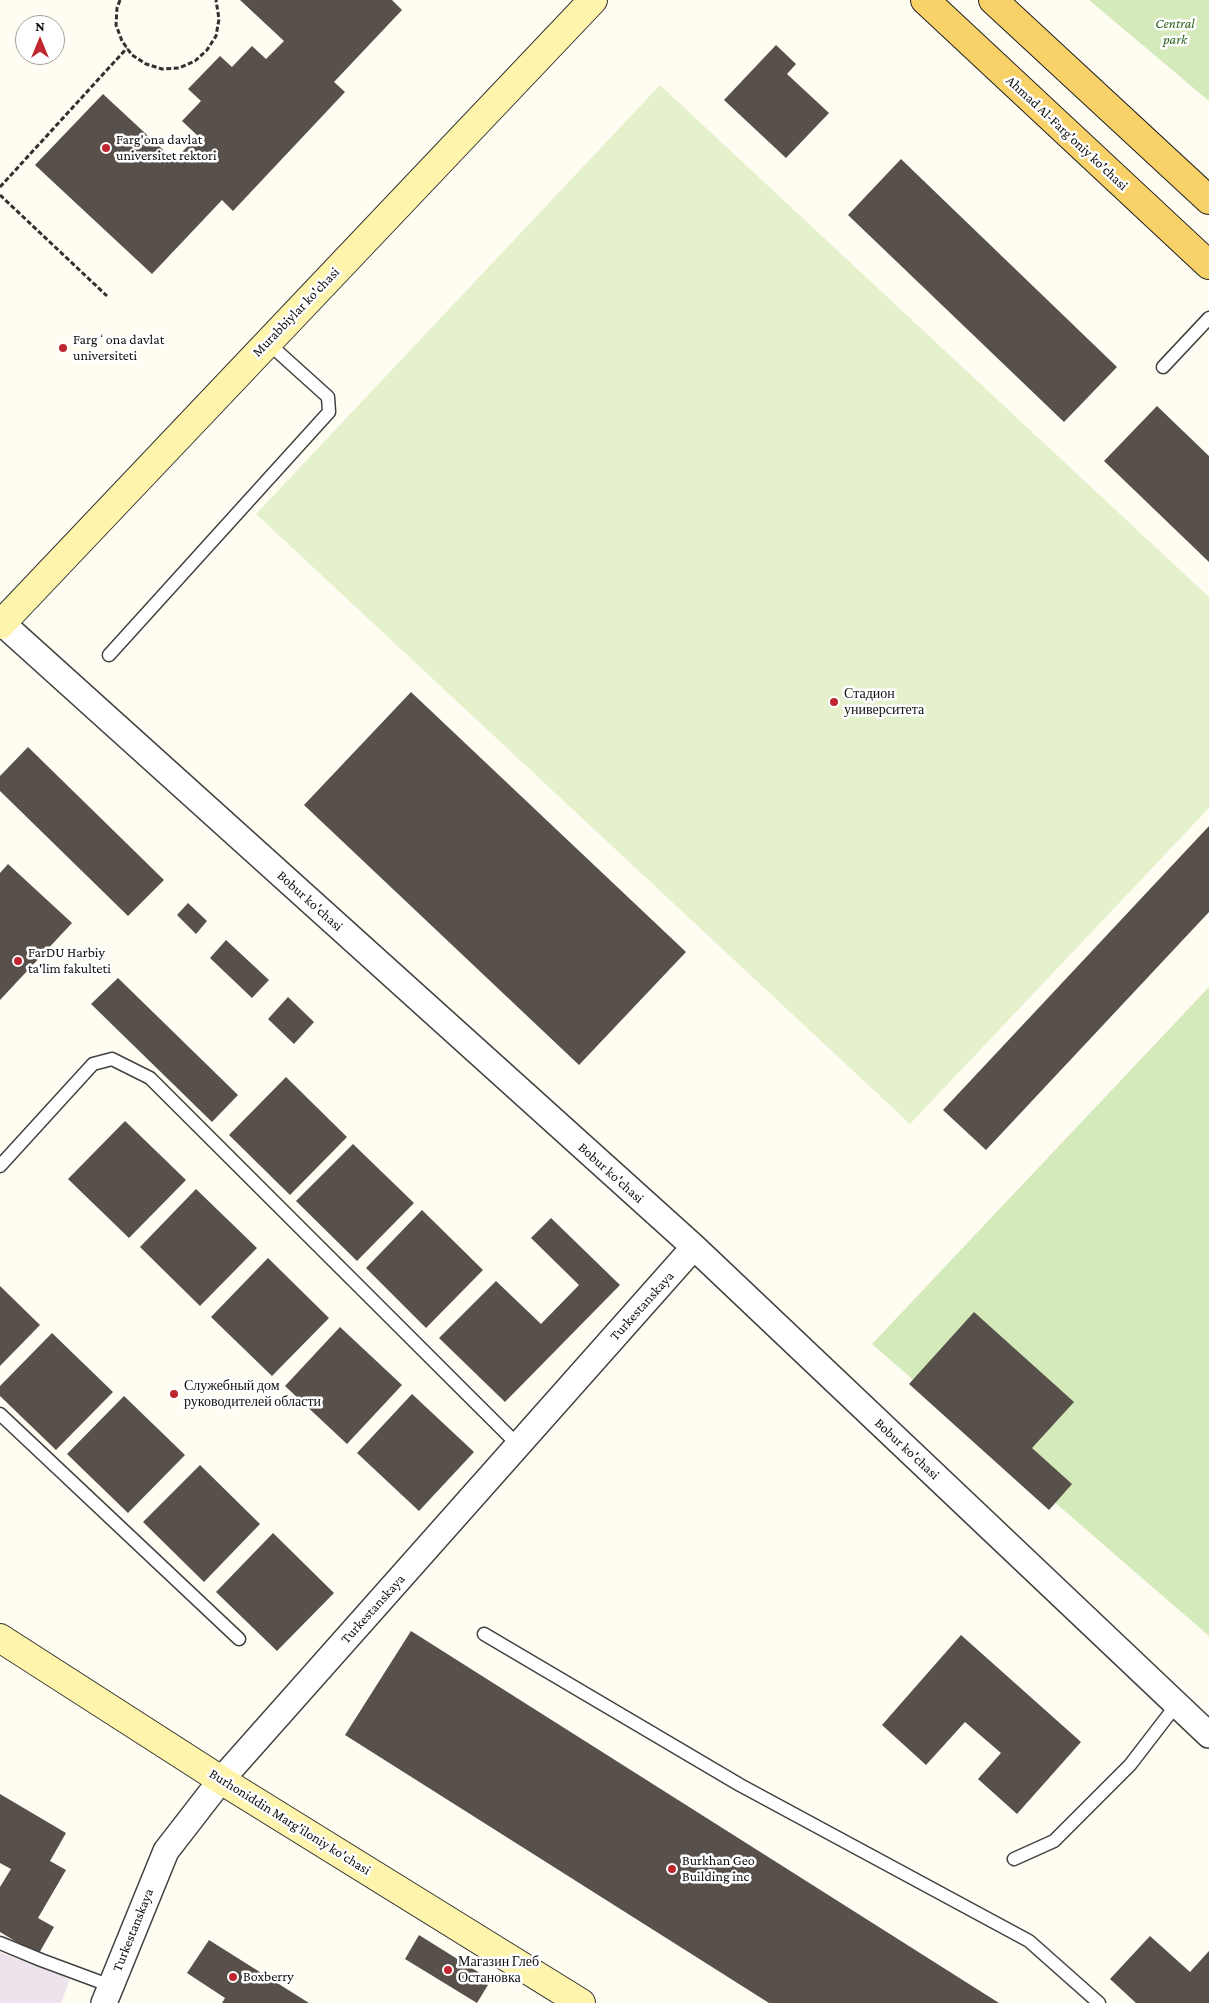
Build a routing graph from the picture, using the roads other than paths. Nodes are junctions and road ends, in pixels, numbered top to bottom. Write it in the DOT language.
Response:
graph roads {
  1 [pos="593,0"];
  2 [pos="925,0"];
  3 [pos="993,0"];
  4 [pos="1209,200"];
  5 [pos="1209,265"];
  6 [pos="1209,318"];
  7 [pos="267,342"];
  8 [pos="1163,367"];
  9 [pos="1,624"];
  10 [pos="109,655"];
  11 [pos="0,1166"];
  12 [pos="694,1247"];
  13 [pos="0,1414"];
  14 [pos="518,1446"];
  15 [pos="484,1634"];
  16 [pos="0,1638"];
  17 [pos="239,1639"];
  18 [pos="1177,1704"];
  19 [pos="1209,1735"];
  20 [pos="221,1780"];
  21 [pos="1014,1859"];
  22 [pos="0,1943"];
  23 [pos="108,1995"];
  24 [pos="581,2003"];
  25 [pos="1099,2003"];
  1 -- 7 [label="street, Murabbiylar ko'chasi"];
  2 -- 5 [label="main road, Ahmad Al-Farg'oniy ko'chasi"];
  3 -- 4 [label="main road"];
  6 -- 8 [label="lane"];
  7 -- 9 [label="street, Murabbiylar ko'chasi"];
  7 -- 10 [label="lane"];
  9 -- 12 [label="street, Bobur ko'chasi"];
  11 -- 14 [label="lane"];
  12 -- 14 [label="street, Turkestanskaya"];
  12 -- 18 [label="street, Bobur ko'chasi"];
  13 -- 17 [label="lane"];
  14 -- 20 [label="street, Turkestanskaya"];
  15 -- 25 [label="lane"];
  16 -- 20 [label="street, Burhoniddin Marg'iloniy ko'chasi"];
  18 -- 19 [label="street, Bobur ko'chasi"];
  18 -- 21 [label="lane"];
  20 -- 23 [label="street, Turkestanskaya"];
  20 -- 24 [label="street, Burhoniddin Marg'iloniy ko'chasi"];
  22 -- 23 [label="lane"];
}
